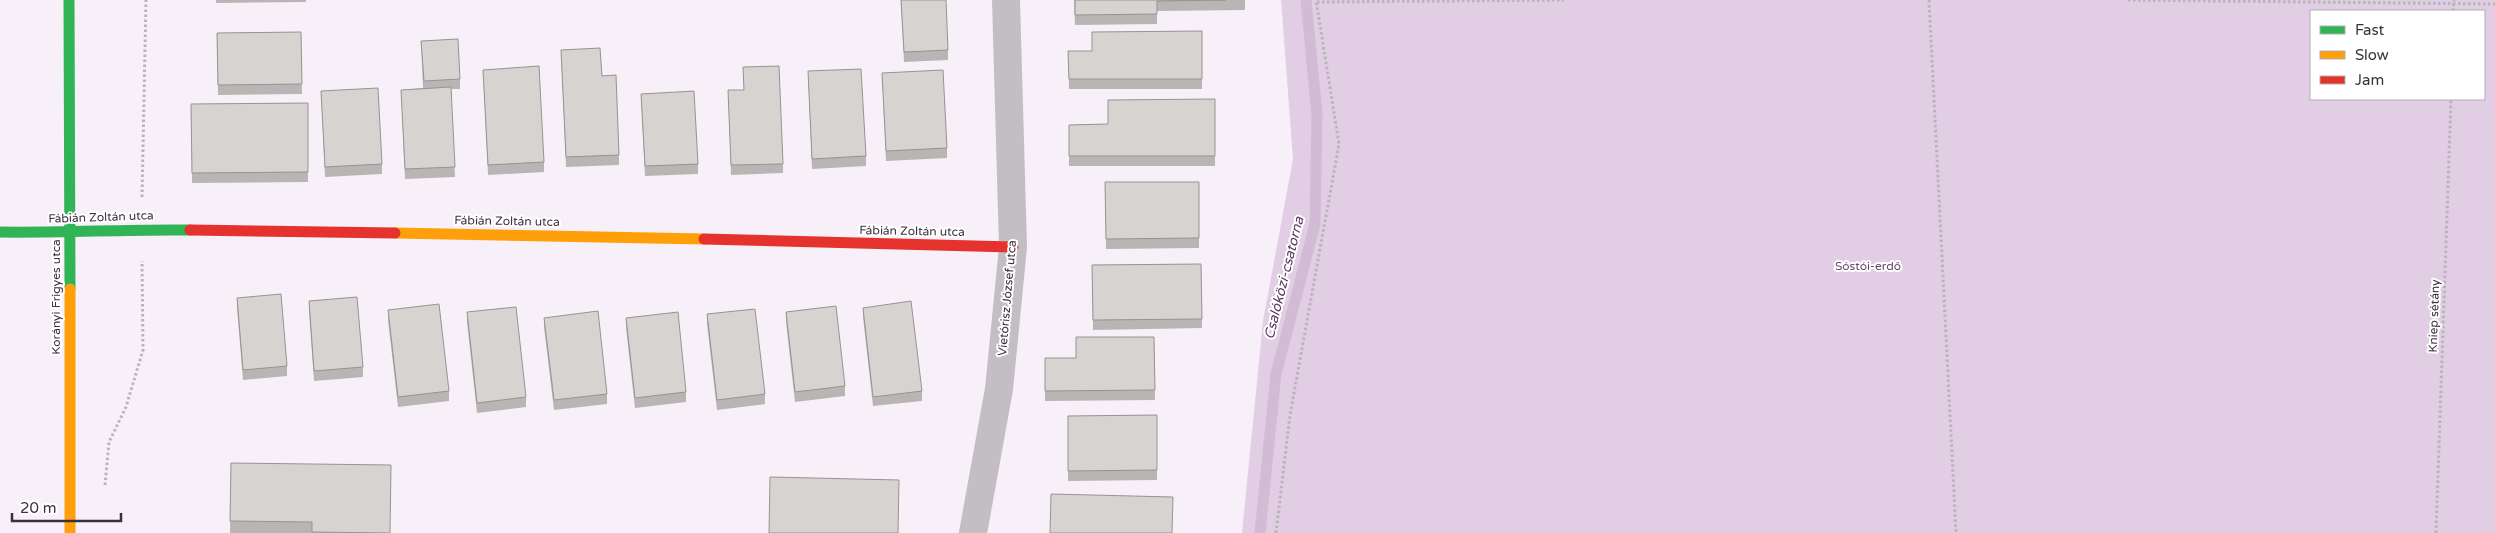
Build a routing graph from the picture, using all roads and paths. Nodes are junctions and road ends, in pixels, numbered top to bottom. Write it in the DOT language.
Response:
graph roads {
  1 [pos="69,0"];
  2 [pos="146,0"];
  3 [pos="1006,0"];
  4 [pos="1564,0"];
  5 [pos="1929,0"];
  6 [pos="2128,0"];
  7 [pos="1316,1"];
  8 [pos="2454,2"];
  9 [pos="2495,4"];
  10 [pos="2450,100"];
  11 [pos="142,229"];
  12 [pos="0,232"];
  13 [pos="69,233"];
  14 [pos="1013,247"];
  15 [pos="105,486"];
  16 [pos="70,533"];
  17 [pos="973,533"];
  18 [pos="1276,533"];
  19 [pos="1956,533"];
  20 [pos="2436,533"];
  1 -- 13 [label="street, Korányi Frigyes utca"];
  2 -- 11 [label="path"];
  3 -- 14 [label="street, Vietórisz József utca"];
  4 -- 7 [label="path"];
  5 -- 19 [label="path"];
  6 -- 8 [label="path"];
  7 -- 18 [label="path"];
  8 -- 9 [label="path"];
  10 -- 20 [label="path, Kniep sétány"];
  11 -- 13 [label="street, Fábián Zoltán utca"];
  11 -- 14 [label="street, Fábián Zoltán utca"];
  11 -- 15 [label="path"];
  12 -- 13 [label="street, Fábián Zoltán utca"];
  13 -- 16 [label="street, Korányi Frigyes utca"];
  14 -- 17 [label="street, Vietórisz József utca"];
}
